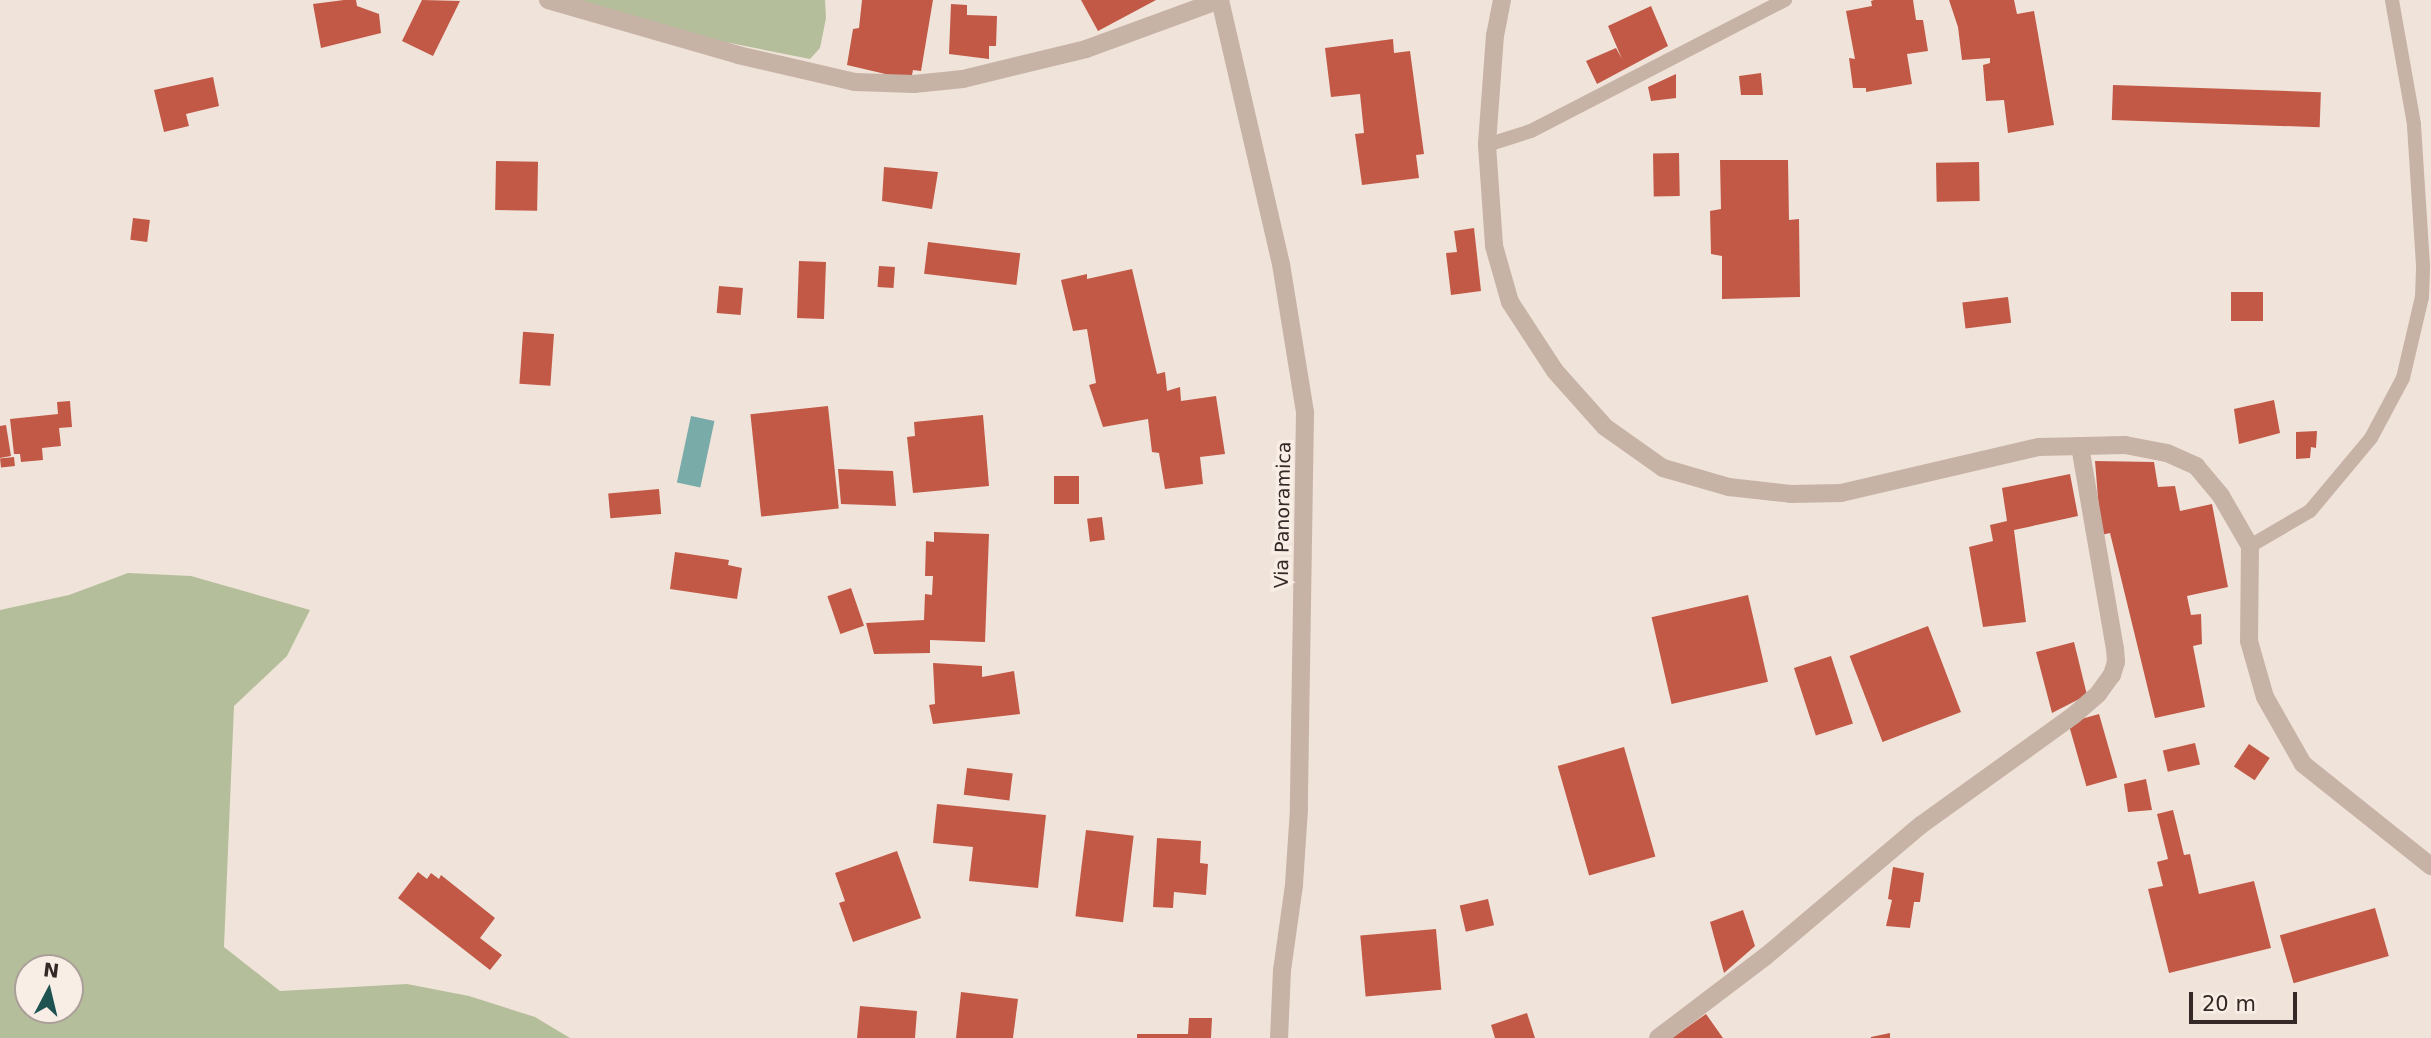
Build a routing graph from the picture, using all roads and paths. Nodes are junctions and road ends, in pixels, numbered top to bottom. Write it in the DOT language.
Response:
graph roads {
  1 [pos="548,0"];
  2 [pos="1220,0"];
  3 [pos="1502,0"];
  4 [pos="1785,0"];
  5 [pos="2392,0"];
  6 [pos="1487,145"];
  7 [pos="2080,446"];
  8 [pos="2250,546"];
  9 [pos="2431,866"];
  10 [pos="1279,1038"];
  11 [pos="1658,1038"];
  1 -- 2 [label="street"];
  2 -- 10 [label="street, Via Panoramica"];
  3 -- 6 [label="street"];
  4 -- 6 [label="lane"];
  5 -- 8 [label="lane"];
  6 -- 7 [label="street"];
  7 -- 8 [label="street"];
  7 -- 11 [label="street"];
  8 -- 9 [label="street"];
}
